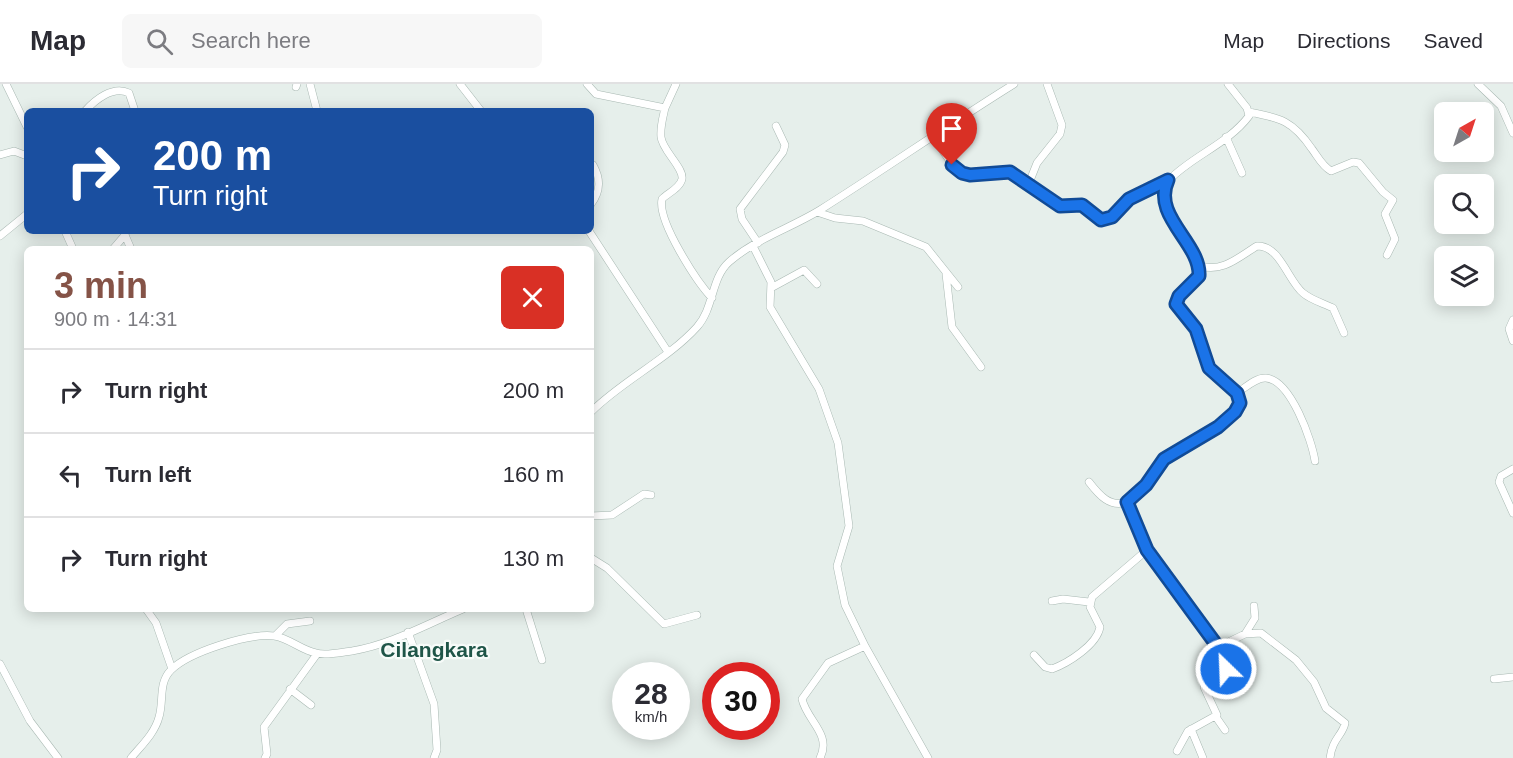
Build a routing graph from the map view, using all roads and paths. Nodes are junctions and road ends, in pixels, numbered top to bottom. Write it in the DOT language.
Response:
graph roads {
  1 [pos="3,84"];
  2 [pos="310,84"];
  3 [pos="460,84"];
  4 [pos="587,84"];
  5 [pos="676,84"];
  6 [pos="1014,84"];
  7 [pos="1047,84"];
  8 [pos="1228,84"];
  9 [pos="1478,84"];
  10 [pos="88,108"];
  11 [pos="134,108"];
  12 [pos="316,108"];
  13 [pos="479,108"];
  14 [pos="665,108"];
  15 [pos="1249,112"];
  16 [pos="24,122"];
  17 [pos="776,126"];
  18 [pos="1513,133"];
  19 [pos="1226,137"];
  20 [pos="934,138"];
  21 [pos="0,155"];
  22 [pos="24,155"];
  23 [pos="594,165"];
  24 [pos="1242,173"];
  25 [pos="1168,180"];
  26 [pos="1030,181"];
  27 [pos="594,200"];
  28 [pos="817,212"];
  29 [pos="24,216"];
  30 [pos="125,234"];
  31 [pos="592,234"];
  32 [pos="0,236"];
  33 [pos="756,245"];
  34 [pos="115,246"];
  35 [pos="1387,255"];
  36 [pos="1200,266"];
  37 [pos="946,271"];
  38 [pos="817,284"];
  39 [pos="958,287"];
  40 [pos="771,288"];
  41 [pos="712,298"];
  42 [pos="1513,321"];
  43 [pos="1344,333"];
  44 [pos="1513,341"];
  45 [pos="668,352"];
  46 [pos="981,366"];
  47 [pos="1237,393"];
  48 [pos="594,409"];
  49 [pos="1315,461"];
  50 [pos="1513,469"];
  51 [pos="1089,482"];
  52 [pos="651,495"];
  53 [pos="1127,502"];
  54 [pos="1513,513"];
  55 [pos="594,516"];
  56 [pos="1147,550"];
  57 [pos="594,560"];
  58 [pos="1052,601"];
  59 [pos="1089,602"];
  60 [pos="1254,606"];
  61 [pos="148,612"];
  62 [pos="456,612"];
  63 [pos="527,612"];
  64 [pos="697,615"];
  65 [pos="309,621"];
  66 [pos="408,632"];
  67 [pos="1245,634"];
  68 [pos="275,636"];
  69 [pos="865,646"];
  70 [pos="1218,647"];
  71 [pos="317,654"];
  72 [pos="1035,655"];
  73 [pos="542,660"];
  74 [pos="0,664"];
  75 [pos="172,669"];
  76 [pos="1513,677"];
  77 [pos="1494,679"];
  78 [pos="290,689"];
  79 [pos="311,705"];
  80 [pos="1216,717"];
  81 [pos="1191,729"];
  82 [pos="1226,730"];
  83 [pos="1178,752"];
  84 [pos="58,758"];
  85 [pos="131,758"];
  86 [pos="265,758"];
  87 [pos="434,758"];
  88 [pos="820,758"];
  89 [pos="928,758"];
  90 [pos="1203,758"];
  91 [pos="1330,758"];
  1 -- 16 [label="street"];
  2 -- 12 [label="street"];
  3 -- 13 [label="street"];
  4 -- 14 [label="street"];
  5 -- 14 [label="street"];
  6 -- 20 [label="street"];
  7 -- 26 [label="street"];
  8 -- 15 [label="street"];
  9 -- 18 [label="street"];
  10 -- 11 [label="street"];
  14 -- 41 [label="street"];
  15 -- 19 [label="street"];
  15 -- 35 [label="street"];
  17 -- 33 [label="street"];
  19 -- 24 [label="street"];
  19 -- 25 [label="street"];
  20 -- 26 [label="street"];
  20 -- 28 [label="street"];
  21 -- 22 [label="street"];
  23 -- 27 [label="street"];
  25 -- 26 [label="street"];
  25 -- 36 [label="street"];
  28 -- 33 [label="street"];
  28 -- 37 [label="street"];
  29 -- 32 [label="street"];
  30 -- 34 [label="street"];
  31 -- 45 [label="street"];
  33 -- 40 [label="street"];
  33 -- 41 [label="street"];
  36 -- 43 [label="street"];
  36 -- 47 [label="street"];
  37 -- 39 [label="street"];
  37 -- 46 [label="street"];
  38 -- 40 [label="street"];
  40 -- 69 [label="street"];
  41 -- 45 [label="street"];
  42 -- 44 [label="street"];
  45 -- 48 [label="street"];
  47 -- 49 [label="street"];
  47 -- 53 [label="street"];
  50 -- 54 [label="street"];
  51 -- 53 [label="street"];
  52 -- 55 [label="street"];
  53 -- 56 [label="street"];
  56 -- 59 [label="street"];
  56 -- 70 [label="street"];
  57 -- 64 [label="street"];
  58 -- 59 [label="street"];
  59 -- 72 [label="street"];
  60 -- 67 [label="street"];
  61 -- 75 [label="street"];
  62 -- 66 [label="street"];
  63 -- 73 [label="street"];
  65 -- 68 [label="street"];
  66 -- 71 [label="street"];
  66 -- 87 [label="street"];
  67 -- 70 [label="street"];
  67 -- 91 [label="street"];
  68 -- 71 [label="street"];
  68 -- 75 [label="street"];
  69 -- 88 [label="street"];
  69 -- 89 [label="street"];
  70 -- 80 [label="street"];
  71 -- 78 [label="street"];
  74 -- 84 [label="street"];
  75 -- 85 [label="street"];
  76 -- 77 [label="street"];
  78 -- 79 [label="street"];
  78 -- 86 [label="street"];
  80 -- 81 [label="street"];
  80 -- 82 [label="street"];
  81 -- 83 [label="street"];
  81 -- 90 [label="street"];
}
